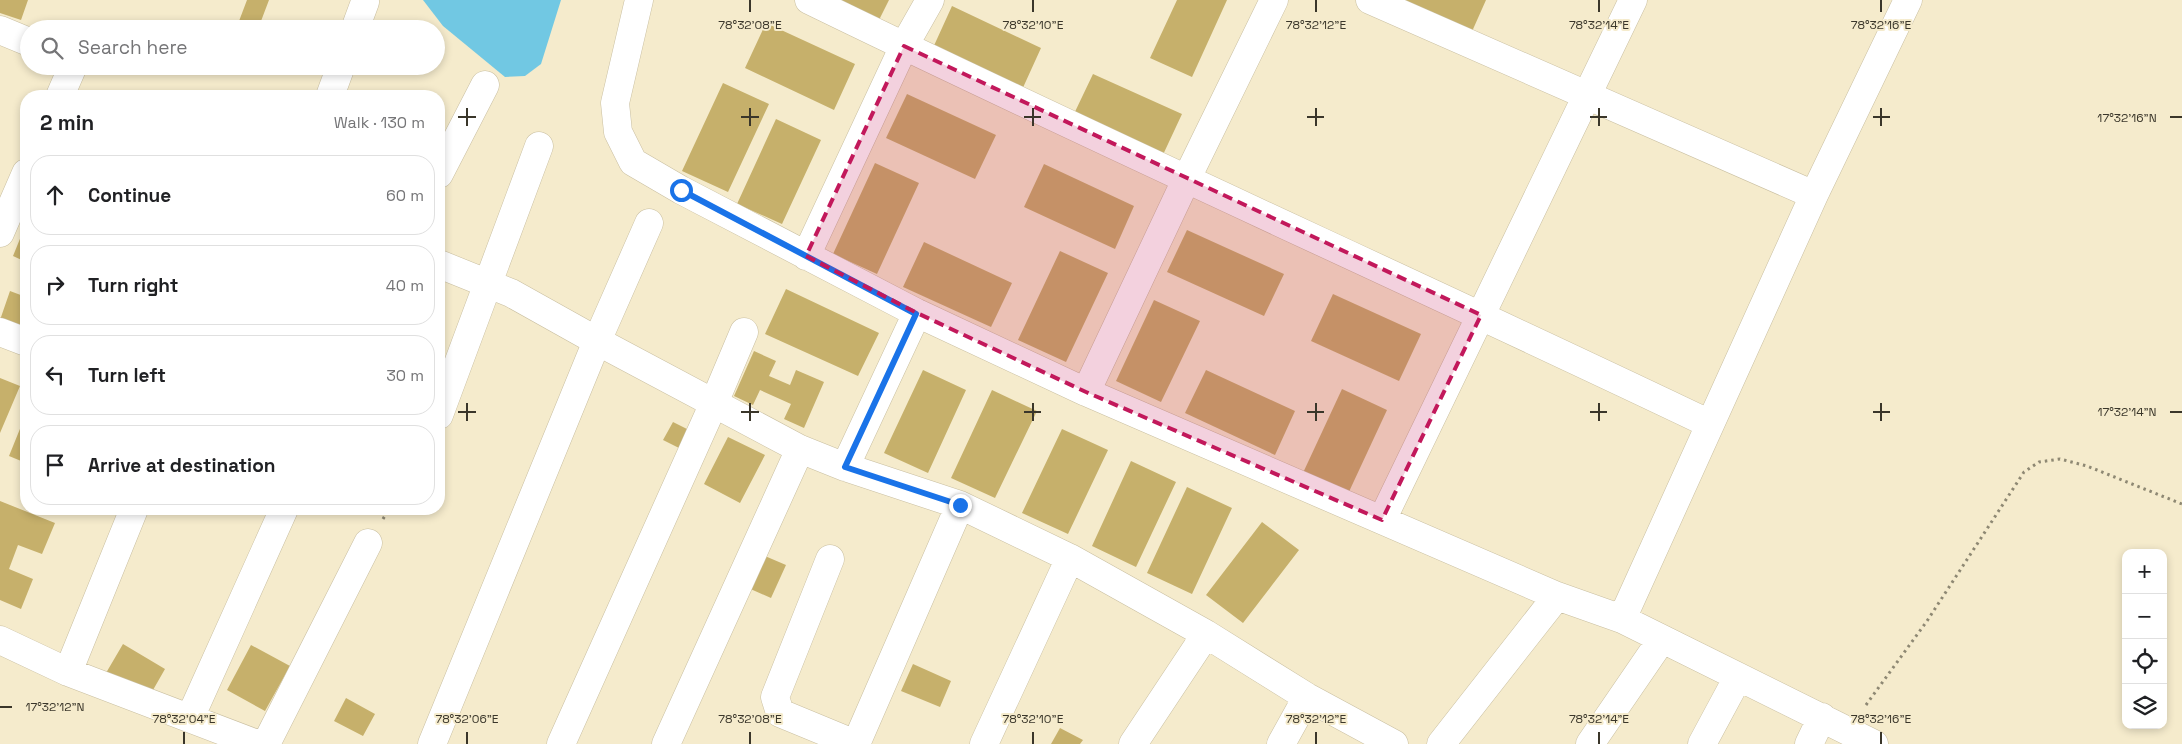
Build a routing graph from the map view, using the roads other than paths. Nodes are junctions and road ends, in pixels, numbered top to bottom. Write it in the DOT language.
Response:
graph roads {
  1 [pos="639,0"];
  2 [pos="809,0"];
  3 [pos="930,0"];
  4 [pos="1274,0"];
  5 [pos="1370,0"];
  6 [pos="1633,0"];
  7 [pos="1908,0"];
  8 [pos="364,2"];
  9 [pos="358,20"];
  10 [pos="0,30"];
  11 [pos="20,38"];
  12 [pos="904,46"];
  13 [pos="69,75"];
  14 [pos="338,75"];
  15 [pos="485,85"];
  16 [pos="63,90"];
  17 [pos="332,90"];
  18 [pos="1588,95"];
  19 [pos="539,146"];
  20 [pos="445,162"];
  21 [pos="1186,180"];
  22 [pos="20,187"];
  23 [pos="1814,195"];
  24 [pos="649,223"];
  25 [pos="0,233"];
  26 [pos="806,256"];
  27 [pos="445,266"];
  28 [pos="486,283"];
  29 [pos="916,314"];
  30 [pos="1481,314"];
  31 [pos="0,332"];
  32 [pos="744,332"];
  33 [pos="20,340"];
  34 [pos="597,341"];
  35 [pos="1086,392"];
  36 [pos="445,398"];
  37 [pos="714,403"];
  38 [pos="1710,424"];
  39 [pos="800,449"];
  40 [pos="845,467"];
  41 [pos="960,505"];
  42 [pos="132,515"];
  43 [pos="281,515"];
  44 [pos="1382,520"];
  45 [pos="368,543"];
  46 [pos="1070,558"];
  47 [pos="830,559"];
  48 [pos="1557,596"];
  49 [pos="1622,619"];
  50 [pos="1206,634"];
  51 [pos="1662,639"];
  52 [pos="0,640"];
  53 [pos="68,672"];
  54 [pos="1738,676"];
  55 [pos="1307,697"];
  56 [pos="1822,717"];
  57 [pos="190,718"];
  58 [pos="256,744"];
  59 [pos="266,744"];
  60 [pos="432,744"];
  61 [pos="561,744"];
  62 [pos="666,744"];
  63 [pos="855,744"];
  64 [pos="984,744"];
  65 [pos="1133,744"];
  66 [pos="1281,744"];
  67 [pos="1394,744"];
  68 [pos="1441,744"];
  69 [pos="1590,744"];
  70 [pos="1702,744"];
  71 [pos="1809,744"];
  72 [pos="1874,744"];
  1 -- 26 [label="street"];
  2 -- 12 [label="street"];
  3 -- 12 [label="street"];
  4 -- 21 [label="street"];
  5 -- 18 [label="street"];
  6 -- 18 [label="street"];
  7 -- 23 [label="street"];
  8 -- 9 [label="street"];
  10 -- 11 [label="street"];
  12 -- 21 [label="street"];
  12 -- 26 [label="street"];
  13 -- 16 [label="street"];
  14 -- 17 [label="street"];
  15 -- 20 [label="street"];
  18 -- 23 [label="street"];
  18 -- 30 [label="street"];
  19 -- 28 [label="street"];
  21 -- 30 [label="street"];
  21 -- 35 [label="street"];
  22 -- 25 [label="street"];
  23 -- 38 [label="street"];
  24 -- 34 [label="street"];
  26 -- 29 [label="street"];
  27 -- 28 [label="street"];
  28 -- 34 [label="street"];
  28 -- 36 [label="street"];
  29 -- 35 [label="street"];
  29 -- 40 [label="street"];
  30 -- 38 [label="street"];
  30 -- 44 [label="street"];
  31 -- 33 [label="street"];
  32 -- 37 [label="street"];
  34 -- 37 [label="street"];
  34 -- 60 [label="street"];
  35 -- 44 [label="street"];
  37 -- 39 [label="street"];
  37 -- 61 [label="street"];
  38 -- 49 [label="street"];
  39 -- 40 [label="street"];
  39 -- 62 [label="street"];
  40 -- 41 [label="street"];
  41 -- 46 [label="street"];
  41 -- 63 [label="street"];
  42 -- 53 [label="street"];
  43 -- 57 [label="street"];
  44 -- 48 [label="street"];
  45 -- 59 [label="street"];
  46 -- 50 [label="street"];
  46 -- 64 [label="street"];
  47 -- 63 [label="street"];
  48 -- 49 [label="street"];
  48 -- 68 [label="street"];
  49 -- 51 [label="street"];
  50 -- 55 [label="street"];
  50 -- 65 [label="street"];
  51 -- 54 [label="street"];
  51 -- 69 [label="street"];
  52 -- 53 [label="street"];
  53 -- 57 [label="street"];
  54 -- 56 [label="street"];
  54 -- 70 [label="street"];
  55 -- 66 [label="street"];
  55 -- 67 [label="street"];
  56 -- 71 [label="street"];
  56 -- 72 [label="street"];
  57 -- 58 [label="street"];
}
